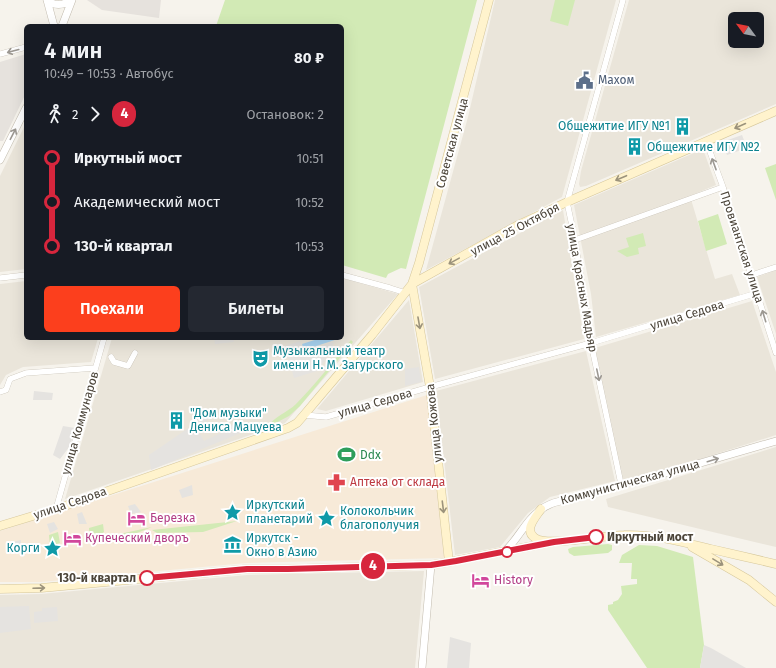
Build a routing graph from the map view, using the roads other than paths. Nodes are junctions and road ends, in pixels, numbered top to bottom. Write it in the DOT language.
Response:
graph roads {
  1 [pos="47,0"];
  2 [pos="71,0"];
  3 [pos="489,0"];
  4 [pos="623,0"];
  5 [pos="53,24"];
  6 [pos="63,24"];
  7 [pos="24,48"];
  8 [pos="0,54"];
  9 [pos="24,111"];
  10 [pos="776,111"];
  11 [pos="706,141"];
  12 [pos="3,147"];
  13 [pos="0,160"];
  14 [pos="723,187"];
  15 [pos="567,202"];
  16 [pos="575,240"];
  17 [pos="776,267"];
  18 [pos="24,275"];
  19 [pos="344,275"];
  20 [pos="752,275"];
  21 [pos="0,278"];
  22 [pos="412,284"];
  23 [pos="406,293"];
  24 [pos="757,293"];
  25 [pos="103,340"];
  26 [pos="591,343"];
  27 [pos="135,353"];
  28 [pos="776,353"];
  29 [pos="111,357"];
  30 [pos="95,368"];
  31 [pos="430,387"];
  32 [pos="0,392"];
  33 [pos="304,415"];
  34 [pos="776,441"];
  35 [pos="621,484"];
  36 [pos="56,509"];
  37 [pos="541,509"];
  38 [pos="0,526"];
  39 [pos="554,542"];
  40 [pos="684,542"];
  41 [pos="503,552"];
  42 [pos="450,562"];
  43 [pos="776,564"];
  44 [pos="431,565"];
  45 [pos="0,589"];
  46 [pos="776,602"];
  47 [pos="422,668"];
  1 -- 2 [label="street"];
  1 -- 5 [label="street"];
  2 -- 6 [label="street"];
  3 -- 22 [label="main road, Советская улица"];
  4 -- 15 [label="street, улица Красных Мадьяр"];
  7 -- 8 [label="street, one-way"];
  12 -- 9 [label="street, one-way"];
  10 -- 11 [label="main road, улица 25 Октября, one-way"];
  14 -- 11 [label="street, Провиантская улица, one-way"];
  11 -- 15 [label="main road, улица 25 Октября, one-way"];
  12 -- 13 [label="street"];
  14 -- 16 [label="street"];
  14 -- 20 [label="street, Провиантская улица"];
  15 -- 16 [label="street, улица Красных Мадьяр"];
  15 -- 22 [label="main road, улица 25 Октября, one-way"];
  16 -- 26 [label="street, улица Красных Мадьяр"];
  17 -- 20 [label="street"];
  18 -- 21 [label="street"];
  19 -- 23 [label="street"];
  20 -- 24 [label="street, Провиантская улица"];
  22 -- 23 [label="main road, улица 25 Октября"];
  22 -- 31 [label="main road, улица Кожова, one-way"];
  23 -- 33 [label="main road, улица 25 Октября"];
  24 -- 26 [label="street, улица Седова"];
  28 -- 24 [label="street, Провиантская улица, one-way"];
  25 -- 30 [label="street, улица Коммунаров"];
  26 -- 31 [label="street, улица Седова"];
  26 -- 35 [label="street, улица Красных Мадьяр, one-way"];
  27 -- 29 [label="street"];
  30 -- 32 [label="street"];
  30 -- 36 [label="street, улица Коммунаров"];
  31 -- 33 [label="street, улица Седова"];
  31 -- 42 [label="main road, улица Кожова, one-way"];
  33 -- 36 [label="main road, улица Седова"];
  35 -- 34 [label="street, Коммунистическая улица, one-way"];
  35 -- 37 [label="street, Коммунистическая улица"];
  36 -- 38 [label="main road, улица Седова"];
  37 -- 39 [label="main road"];
  37 -- 41 [label="street, Коммунистическая улица"];
  39 -- 40 [label="main road"];
  39 -- 41 [label="main road"];
  40 -- 43 [label="main road"];
  40 -- 46 [label="main road, one-way"];
  41 -- 42 [label="main road"];
  42 -- 44 [label="main road"];
  45 -- 44 [label="main road, one-way"];
  44 -- 47 [label="street"];
}
